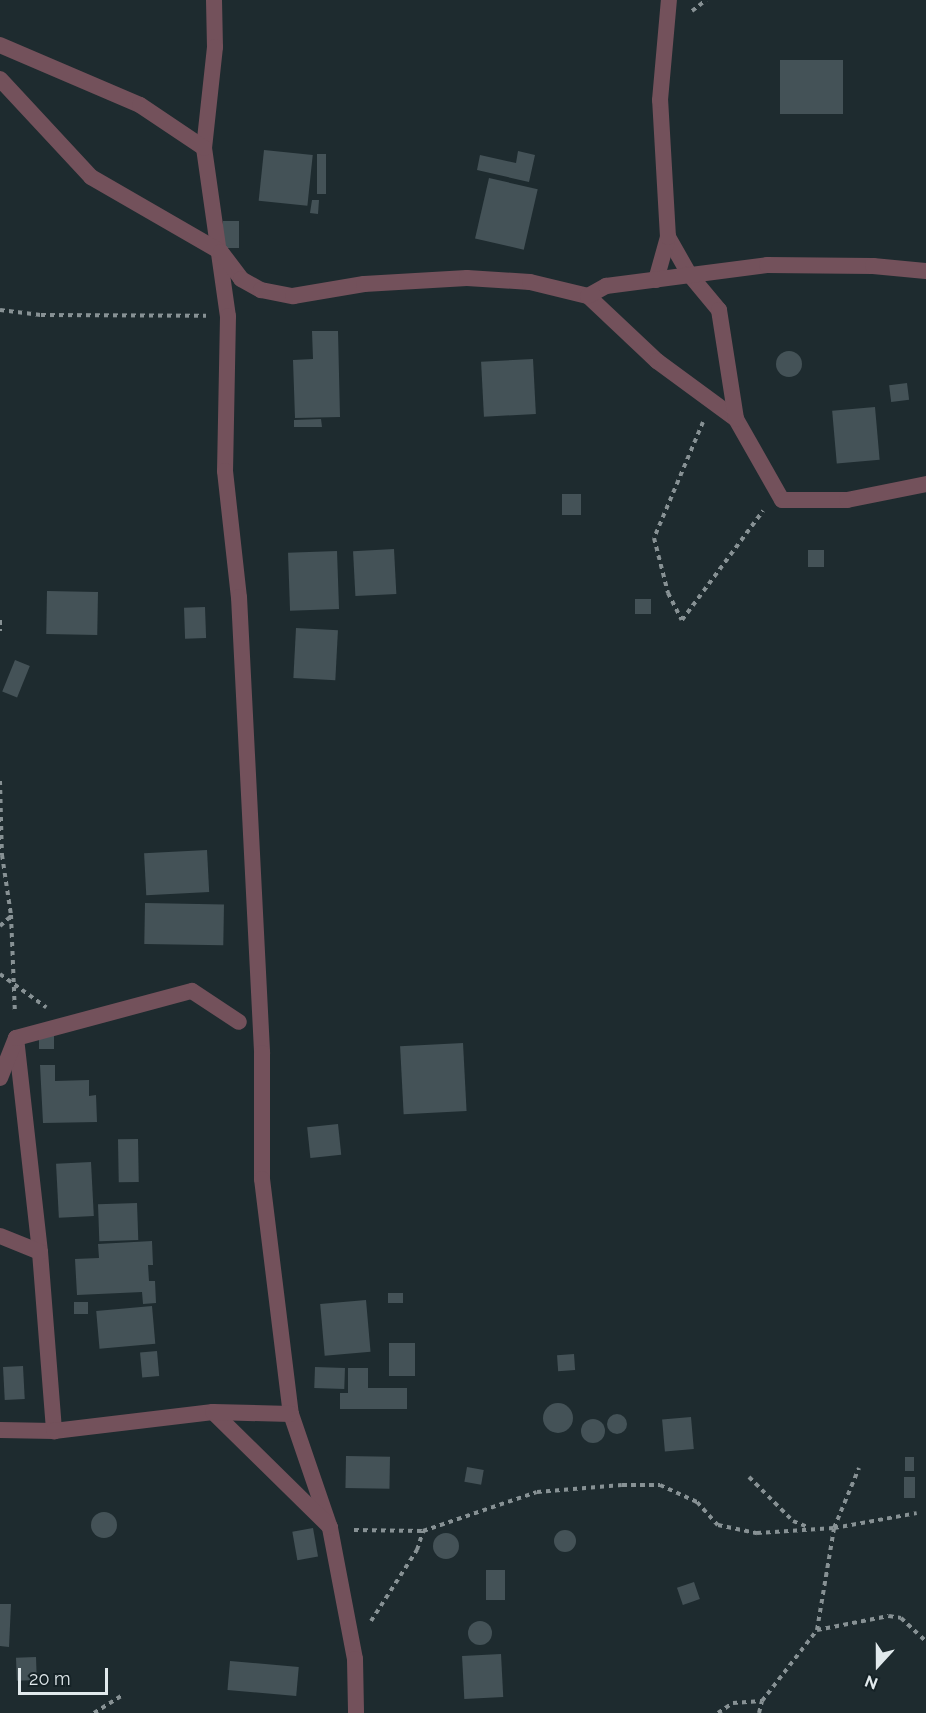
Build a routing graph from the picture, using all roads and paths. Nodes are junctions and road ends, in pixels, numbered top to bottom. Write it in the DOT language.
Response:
graph roads {
  1 [pos="214,0"];
  2 [pos="669,0"];
  3 [pos="0,45"];
  4 [pos="0,79"];
  5 [pos="204,148"];
  6 [pos="668,237"];
  7 [pos="221,252"];
  8 [pos="926,271"];
  9 [pos="689,273"];
  10 [pos="656,280"];
  11 [pos="588,296"];
  12 [pos="0,310"];
  13 [pos="228,316"];
  14 [pos="711,402"];
  15 [pos="736,419"];
  16 [pos="926,484"];
  17 [pos="782,500"];
  18 [pos="0,620"];
  19 [pos="0,632"];
  20 [pos="0,781"];
  21 [pos="11,915"];
  22 [pos="0,926"];
  23 [pos="0,974"];
  24 [pos="15,982"];
  25 [pos="239,1022"];
  26 [pos="68,1024"];
  27 [pos="16,1038"];
  28 [pos="0,1078"];
  29 [pos="0,1236"];
  30 [pos="40,1252"];
  31 [pos="213,1412"];
  32 [pos="291,1414"];
  33 [pos="0,1430"];
  34 [pos="54,1431"];
  35 [pos="860,1468"];
  36 [pos="748,1477"];
  37 [pos="917,1513"];
  38 [pos="808,1527"];
  39 [pos="330,1528"];
  40 [pos="834,1528"];
  41 [pos="423,1531"];
  42 [pos="817,1630"];
  43 [pos="926,1641"];
  44 [pos="355,1659"];
  45 [pos="121,1696"];
  46 [pos="762,1701"];
  47 [pos="94,1713"];
  48 [pos="356,1713"];
  49 [pos="718,1713"];
  50 [pos="759,1713"];
  1 -- 5 [label="street"];
  2 -- 6 [label="street"];
  3 -- 5 [label="street"];
  4 -- 7 [label="street"];
  5 -- 7 [label="street"];
  6 -- 9 [label="street"];
  6 -- 10 [label="street"];
  7 -- 11 [label="street"];
  7 -- 13 [label="street"];
  8 -- 9 [label="street"];
  9 -- 10 [label="street"];
  9 -- 15 [label="street"];
  10 -- 11 [label="street"];
  11 -- 14 [label="street"];
  12 -- 13 [label="path"];
  13 -- 32 [label="street"];
  14 -- 15 [label="street"];
  14 -- 17 [label="path"];
  15 -- 17 [label="street"];
  16 -- 17 [label="street"];
  18 -- 19 [label="path"];
  20 -- 21 [label="path"];
  21 -- 22 [label="path"];
  21 -- 24 [label="path"];
  23 -- 24 [label="path"];
  24 -- 26 [label="path"];
  24 -- 27 [label="path"];
  25 -- 26 [label="street"];
  26 -- 27 [label="street"];
  27 -- 28 [label="street"];
  27 -- 30 [label="street"];
  29 -- 30 [label="street"];
  30 -- 34 [label="street"];
  31 -- 32 [label="street"];
  31 -- 34 [label="street"];
  31 -- 39 [label="street"];
  32 -- 39 [label="street"];
  33 -- 34 [label="street"];
  35 -- 40 [label="path"];
  36 -- 38 [label="path"];
  37 -- 40 [label="path"];
  38 -- 40 [label="path"];
  38 -- 41 [label="path"];
  39 -- 41 [label="path"];
  39 -- 44 [label="street"];
  40 -- 42 [label="path"];
  41 -- 44 [label="path"];
  42 -- 43 [label="path"];
  42 -- 46 [label="path"];
  44 -- 48 [label="street"];
  45 -- 47 [label="path"];
  46 -- 49 [label="path"];
  46 -- 50 [label="path"];
}
